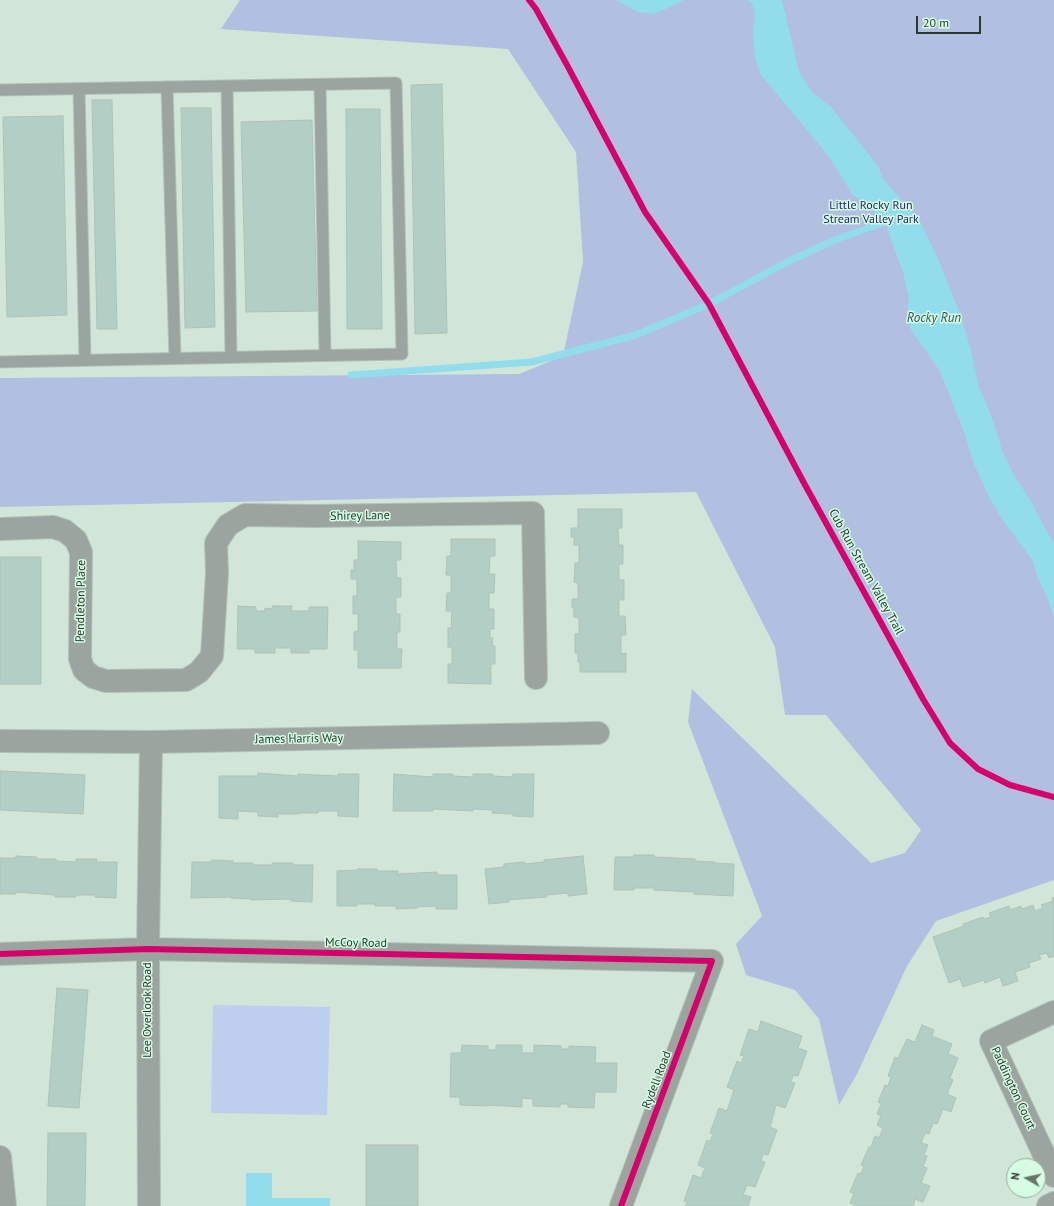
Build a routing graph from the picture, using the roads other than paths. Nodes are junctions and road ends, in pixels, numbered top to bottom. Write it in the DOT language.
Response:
graph roads {
  1 [pos="320,85"];
  2 [pos="226,86"];
  3 [pos="167,88"];
  4 [pos="80,89"];
  5 [pos="0,90"];
  6 [pos="325,356"];
  7 [pos="231,357"];
  8 [pos="175,358"];
  9 [pos="85,360"];
  10 [pos="0,362"];
  11 [pos="0,529"];
  12 [pos="536,678"];
  13 [pos="153,680"];
  14 [pos="598,733"];
  15 [pos="0,741"];
  16 [pos="151,742"];
  17 [pos="148,949"];
  18 [pos="0,954"];
  19 [pos="712,961"];
  20 [pos="1054,1012"];
  21 [pos="0,1157"];
  22 [pos="1054,1176"];
  23 [pos="1054,1203"];
  24 [pos="5,1206"];
  25 [pos="149,1206"];
  26 [pos="621,1206"];
  27 [pos="1048,1206"];
  1 -- 2 [label="lane"];
  1 -- 6 [label="lane"];
  1 -- 6 [label="lane"];
  2 -- 3 [label="lane"];
  2 -- 7 [label="lane"];
  3 -- 4 [label="lane"];
  3 -- 8 [label="lane"];
  4 -- 5 [label="lane"];
  4 -- 9 [label="lane"];
  6 -- 7 [label="lane"];
  7 -- 8 [label="lane"];
  8 -- 9 [label="lane"];
  9 -- 10 [label="lane"];
  11 -- 13 [label="street, Pendleton Place"];
  12 -- 13 [label="street, Shirey Lane"];
  14 -- 16 [label="street, James Harris Way"];
  15 -- 16 [label="street, James Harris Way"];
  16 -- 17 [label="street, Lee Overlook Road"];
  17 -- 18 [label="street, McCoy Road"];
  17 -- 19 [label="street, McCoy Road"];
  17 -- 25 [label="street, Lee Overlook Road"];
  19 -- 26 [label="street, Rydell Road"];
  20 -- 22 [label="street, Paddington Court"];
  21 -- 24 [label="street"];
  23 -- 27 [label="street"];
}
